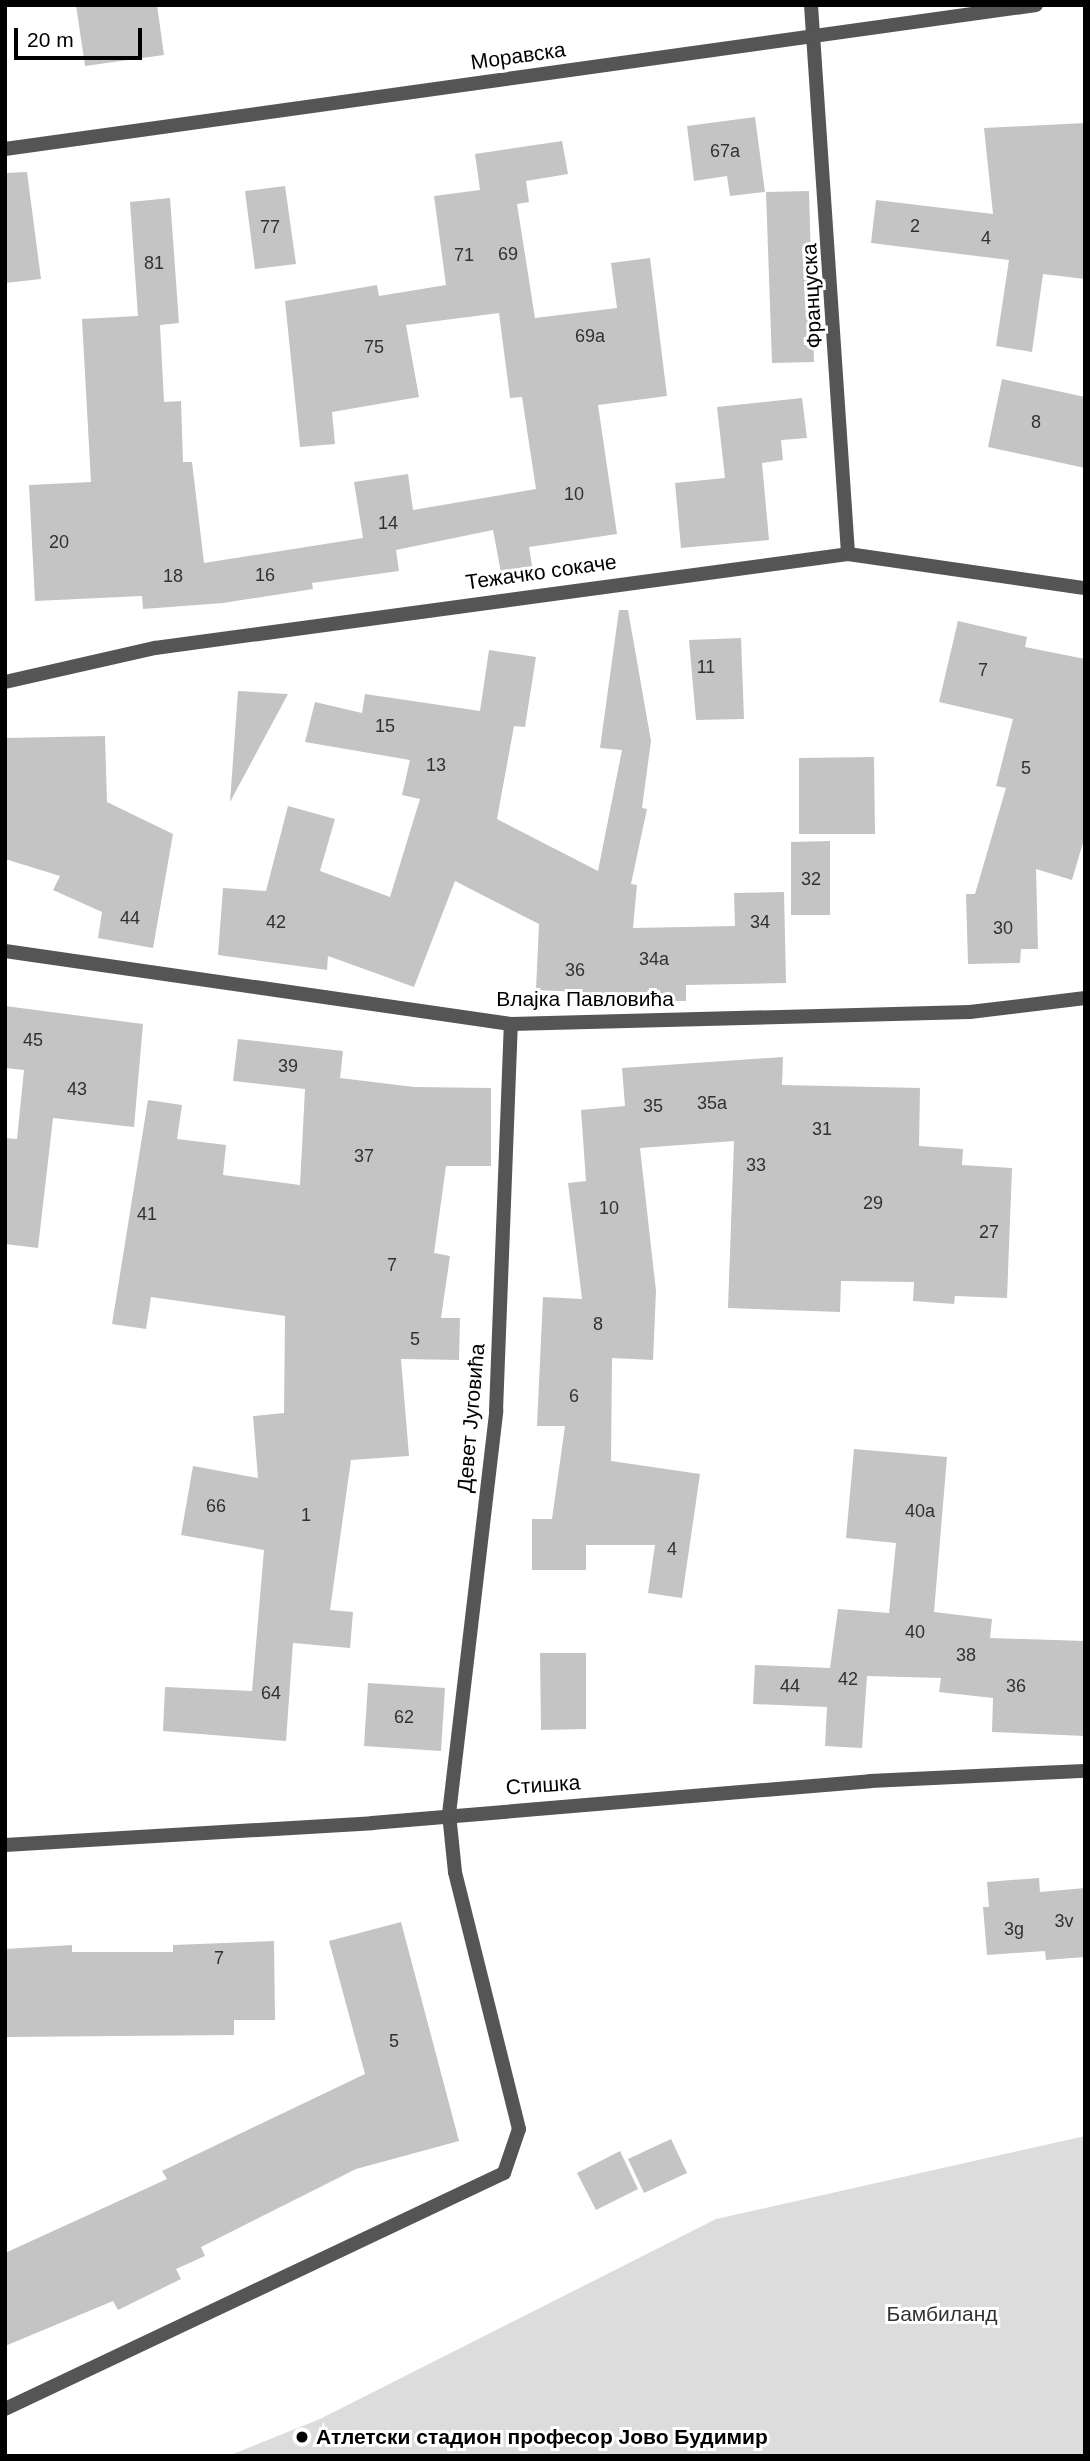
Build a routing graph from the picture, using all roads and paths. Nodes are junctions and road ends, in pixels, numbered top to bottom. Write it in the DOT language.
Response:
graph roads {
  1 [pos="811,5"];
  2 [pos="1036,5"];
  3 [pos="816,36"];
  4 [pos="5,149"];
  5 [pos="848,554"];
  6 [pos="1085,588"];
  7 [pos="5,682"];
  8 [pos="5,951"];
  9 [pos="1085,998"];
  10 [pos="511,1024"];
  11 [pos="1085,1771"];
  12 [pos="449,1814"];
  13 [pos="5,1845"];
  14 [pos="5,2409"];
  1 -- 3 [label="street, Француска"];
  2 -- 3 [label="street, Моравска"];
  3 -- 4 [label="street, Моравска"];
  3 -- 5 [label="street, Француска"];
  5 -- 6 [label="street, Тежачко сокаче"];
  5 -- 7 [label="street, Тежачко сокаче"];
  8 -- 10 [label="street, Влајка Павловића"];
  9 -- 10 [label="street, Влајка Павловића"];
  10 -- 12 [label="street, Девет Југовића"];
  11 -- 12 [label="street, Стишка"];
  12 -- 13 [label="street, Стишка"];
  12 -- 14 [label="street, Девет Југовића"];
}
